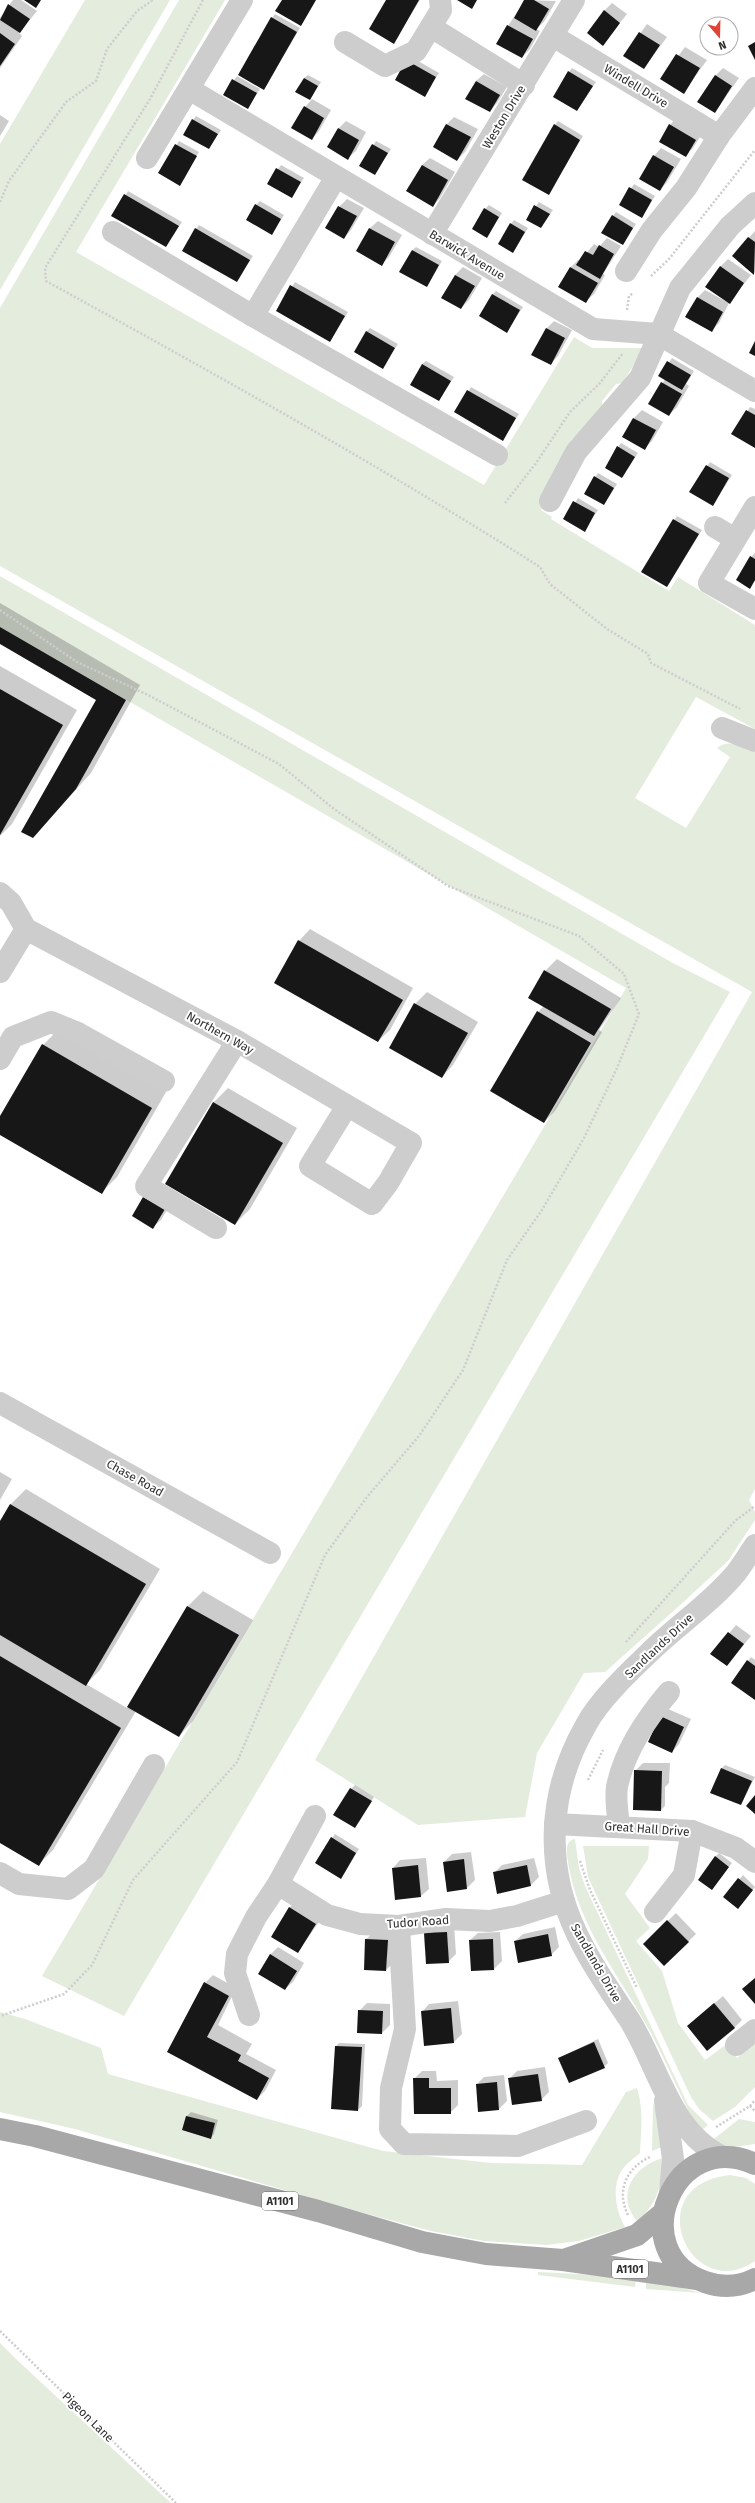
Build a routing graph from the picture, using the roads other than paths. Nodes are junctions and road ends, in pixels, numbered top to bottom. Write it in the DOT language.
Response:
graph roads {
  1 [pos="242,0"];
  2 [pos="440,0"];
  3 [pos="574,0"];
  4 [pos="431,27"];
  5 [pos="553,36"];
  6 [pos="345,42"];
  7 [pos="524,85"];
  8 [pos="755,88"];
  9 [pos="189,89"];
  10 [pos="719,136"];
  11 [pos="147,158"];
  12 [pos="336,177"];
  13 [pos="755,204"];
  14 [pos="113,232"];
  15 [pos="432,234"];
  16 [pos="626,271"];
  17 [pos="253,316"];
  18 [pos="658,334"];
  19 [pos="755,391"];
  20 [pos="497,455"];
  21 [pos="550,501"];
  22 [pos="755,507"];
  23 [pos="715,527"];
  24 [pos="736,539"];
  25 [pos="755,609"];
  26 [pos="722,728"];
  27 [pos="755,741"];
  28 [pos="0,893"];
  29 [pos="26,929"];
  30 [pos="0,972"];
  31 [pos="237,1041"];
  32 [pos="0,1059"];
  33 [pos="164,1081"];
  34 [pos="347,1106"];
  35 [pos="216,1228"];
  36 [pos="0,1403"];
  37 [pos="755,1545"];
  38 [pos="270,1553"];
  39 [pos="669,1692"];
  40 [pos="154,1765"];
  41 [pos="315,1816"];
  42 [pos="555,1824"];
  43 [pos="619,1827"];
  44 [pos="692,1831"];
  45 [pos="755,1862"];
  46 [pos="0,1873"];
  47 [pos="278,1884"];
  48 [pos="564,1901"];
  49 [pos="655,1912"];
  50 [pos="399,1926"];
  51 [pos="249,2015"];
  52 [pos="755,2030"];
  53 [pos="736,2044"];
  54 [pos="662,2086"];
  55 [pos="586,2121"];
  56 [pos="0,2129"];
  57 [pos="742,2158"];
  58 [pos="670,2192"];
  59 [pos="662,2214"];
  60 [pos="563,2260"];
  61 [pos="697,2279"];
  62 [pos="755,2279"];
  1 -- 9 [label="street"];
  2 -- 4 [label="street"];
  3 -- 5 [label="street, Weston Drive"];
  4 -- 6 [label="street"];
  4 -- 7 [label="street"];
  5 -- 7 [label="street, Weston Drive"];
  5 -- 10 [label="street, Windell Drive"];
  7 -- 15 [label="street, Weston Drive"];
  8 -- 10 [label="street"];
  9 -- 11 [label="street"];
  9 -- 12 [label="street, Barwick Avenue"];
  10 -- 16 [label="street"];
  12 -- 15 [label="street, Barwick Avenue"];
  12 -- 17 [label="street"];
  13 -- 18 [label="street"];
  14 -- 17 [label="street"];
  15 -- 18 [label="street, Barwick Avenue"];
  17 -- 20 [label="street"];
  18 -- 19 [label="street, Barwick Avenue"];
  18 -- 21 [label="street"];
  22 -- 24 [label="street"];
  23 -- 24 [label="street"];
  24 -- 25 [label="street"];
  26 -- 27 [label="street"];
  28 -- 29 [label="street"];
  29 -- 30 [label="street"];
  29 -- 31 [label="street, Northern Way"];
  31 -- 34 [label="street, Northern Way"];
  31 -- 35 [label="street"];
  32 -- 33 [label="street"];
  34 -- 34 [label="street, Northern Way"];
  36 -- 38 [label="street, Chase Road"];
  37 -- 42 [label="street, Sandlands Drive"];
  39 -- 43 [label="street"];
  40 -- 46 [label="street"];
  41 -- 47 [label="street"];
  42 -- 43 [label="street, Great Hall Drive"];
  42 -- 48 [label="street, Sandlands Drive"];
  43 -- 44 [label="street, Great Hall Drive"];
  44 -- 45 [label="street, Great Hall Drive"];
  44 -- 49 [label="street"];
  47 -- 50 [label="street, Tudor Road"];
  47 -- 51 [label="street"];
  48 -- 50 [label="street, Tudor Road"];
  48 -- 54 [label="street, Sandlands Drive"];
  50 -- 55 [label="street"];
  52 -- 53 [label="street"];
  54 -- 57 [label="street, Sandlands Drive"];
  54 -- 58 [label="street, Sandlands Drive"];
  56 -- 60 [label="main road, A1101"];
  57 -- 58 [label="main road"];
  58 -- 59 [label="main road"];
  59 -- 60 [label="main road, A1101"];
  59 -- 61 [label="main road"];
  60 -- 61 [label="main road, A1101"];
  61 -- 62 [label="main road"];
}
